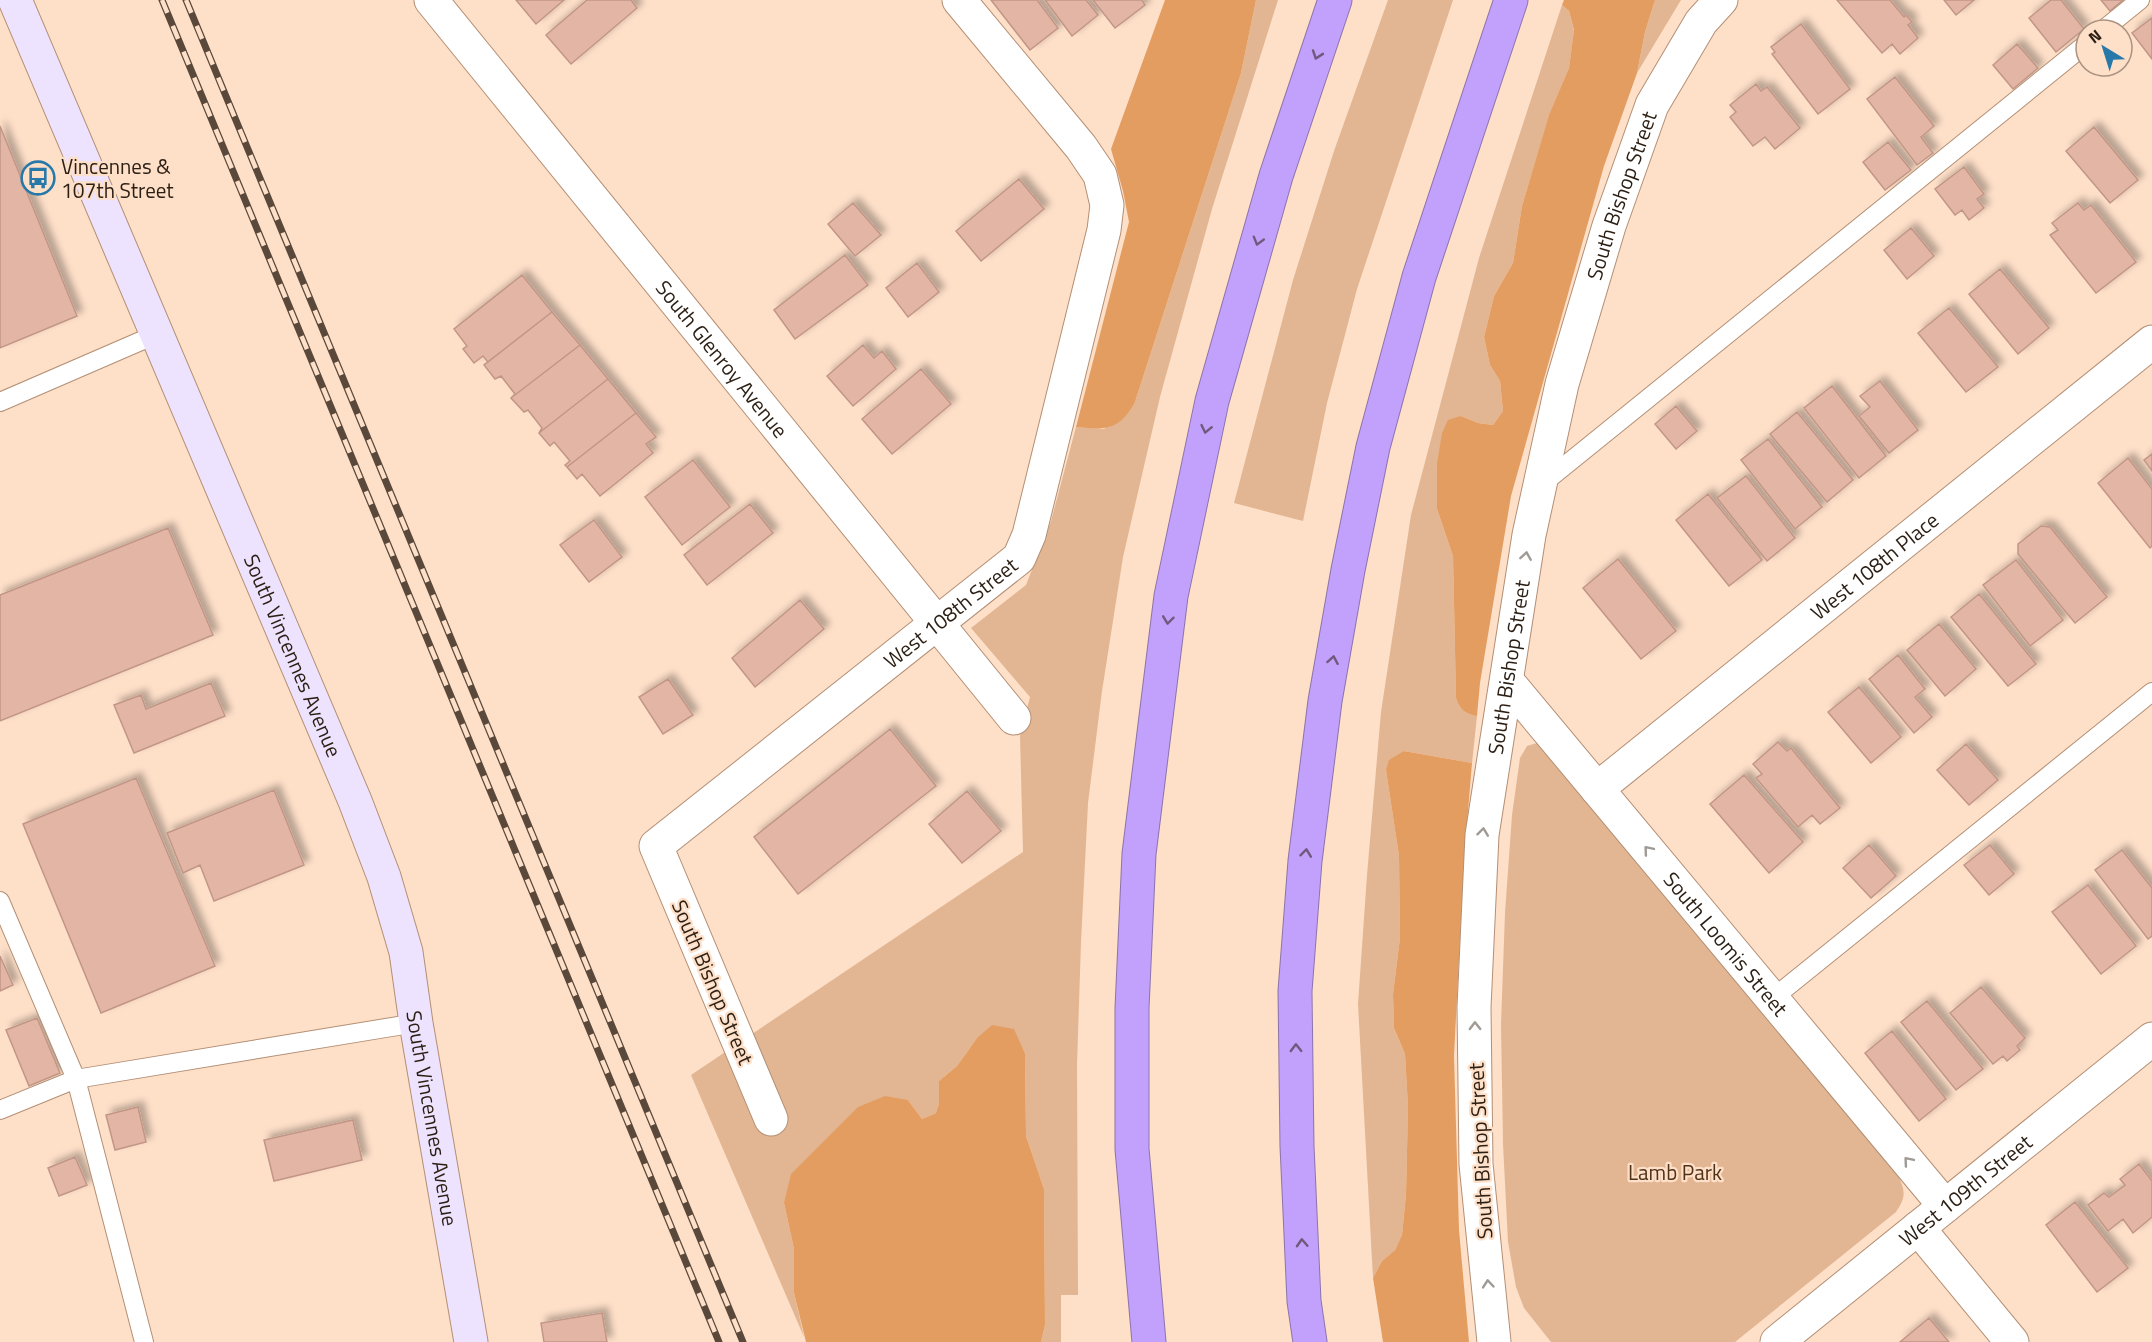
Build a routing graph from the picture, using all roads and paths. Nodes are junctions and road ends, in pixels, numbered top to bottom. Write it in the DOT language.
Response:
graph roads {
  1 [pos="15,0"];
  2 [pos="431,0"];
  3 [pos="959,0"];
  4 [pos="1335,0"];
  5 [pos="1511,0"];
  6 [pos="2140,0"];
  7 [pos="1711,11"];
  8 [pos="2118,18"];
  9 [pos="2074,54"];
  10 [pos="158,334"];
  11 [pos="2152,342"];
  12 [pos="0,402"];
  13 [pos="1540,486"];
  14 [pos="938,622"];
  15 [pos="1507,681"];
  16 [pos="2152,692"];
  17 [pos="1014,718"];
  18 [pos="1597,789"];
  19 [pos="656,846"];
  20 [pos="0,900"];
  21 [pos="1772,999"];
  22 [pos="416,1023"];
  23 [pos="2152,1039"];
  24 [pos="76,1079"];
  25 [pos="0,1110"];
  26 [pos="771,1119"];
  27 [pos="1945,1206"];
  28 [pos="1918,1228"];
  29 [pos="1304,1301"];
  30 [pos="1498,1336"];
  31 [pos="144,1342"];
  32 [pos="471,1342"];
  33 [pos="1149,1342"];
  34 [pos="1310,1342"];
  35 [pos="1316,1342"];
  36 [pos="1777,1342"];
  37 [pos="2012,1342"];
  1 -- 10 [label="main road, South Vincennes Avenue"];
  2 -- 14 [label="street, South Glenroy Avenue"];
  3 -- 14 [label="street, West 108th Street"];
  4 -- 33 [label="highway, one-way"];
  29 -- 5 [label="highway, one-way"];
  6 -- 8 [label="lane"];
  7 -- 13 [label="street, South Bishop Street"];
  9 -- 13 [label="lane"];
  10 -- 12 [label="lane"];
  10 -- 22 [label="main road, South Vincennes Avenue"];
  11 -- 18 [label="street, West 108th Place"];
  15 -- 13 [label="street, South Bishop Street, one-way"];
  14 -- 17 [label="street, South Glenroy Avenue"];
  14 -- 19 [label="street, West 108th Street"];
  15 -- 18 [label="street, South Loomis Street"];
  30 -- 15 [label="street, South Bishop Street, one-way"];
  16 -- 21 [label="lane"];
  21 -- 18 [label="street, South Loomis Street, one-way"];
  19 -- 26 [label="street, South Bishop Street"];
  20 -- 24 [label="lane"];
  27 -- 21 [label="street, South Loomis Street, one-way"];
  22 -- 24 [label="lane"];
  22 -- 32 [label="main road, South Vincennes Avenue"];
  23 -- 27 [label="street, West 109th Street"];
  24 -- 25 [label="lane"];
  24 -- 31 [label="lane"];
  27 -- 28 [label="street, West 109th Street"];
  28 -- 36 [label="street, West 109th Street"];
  28 -- 37 [label="street"];
  29 -- 34 [label="highway"];
  29 -- 35 [label="highway"];
}
